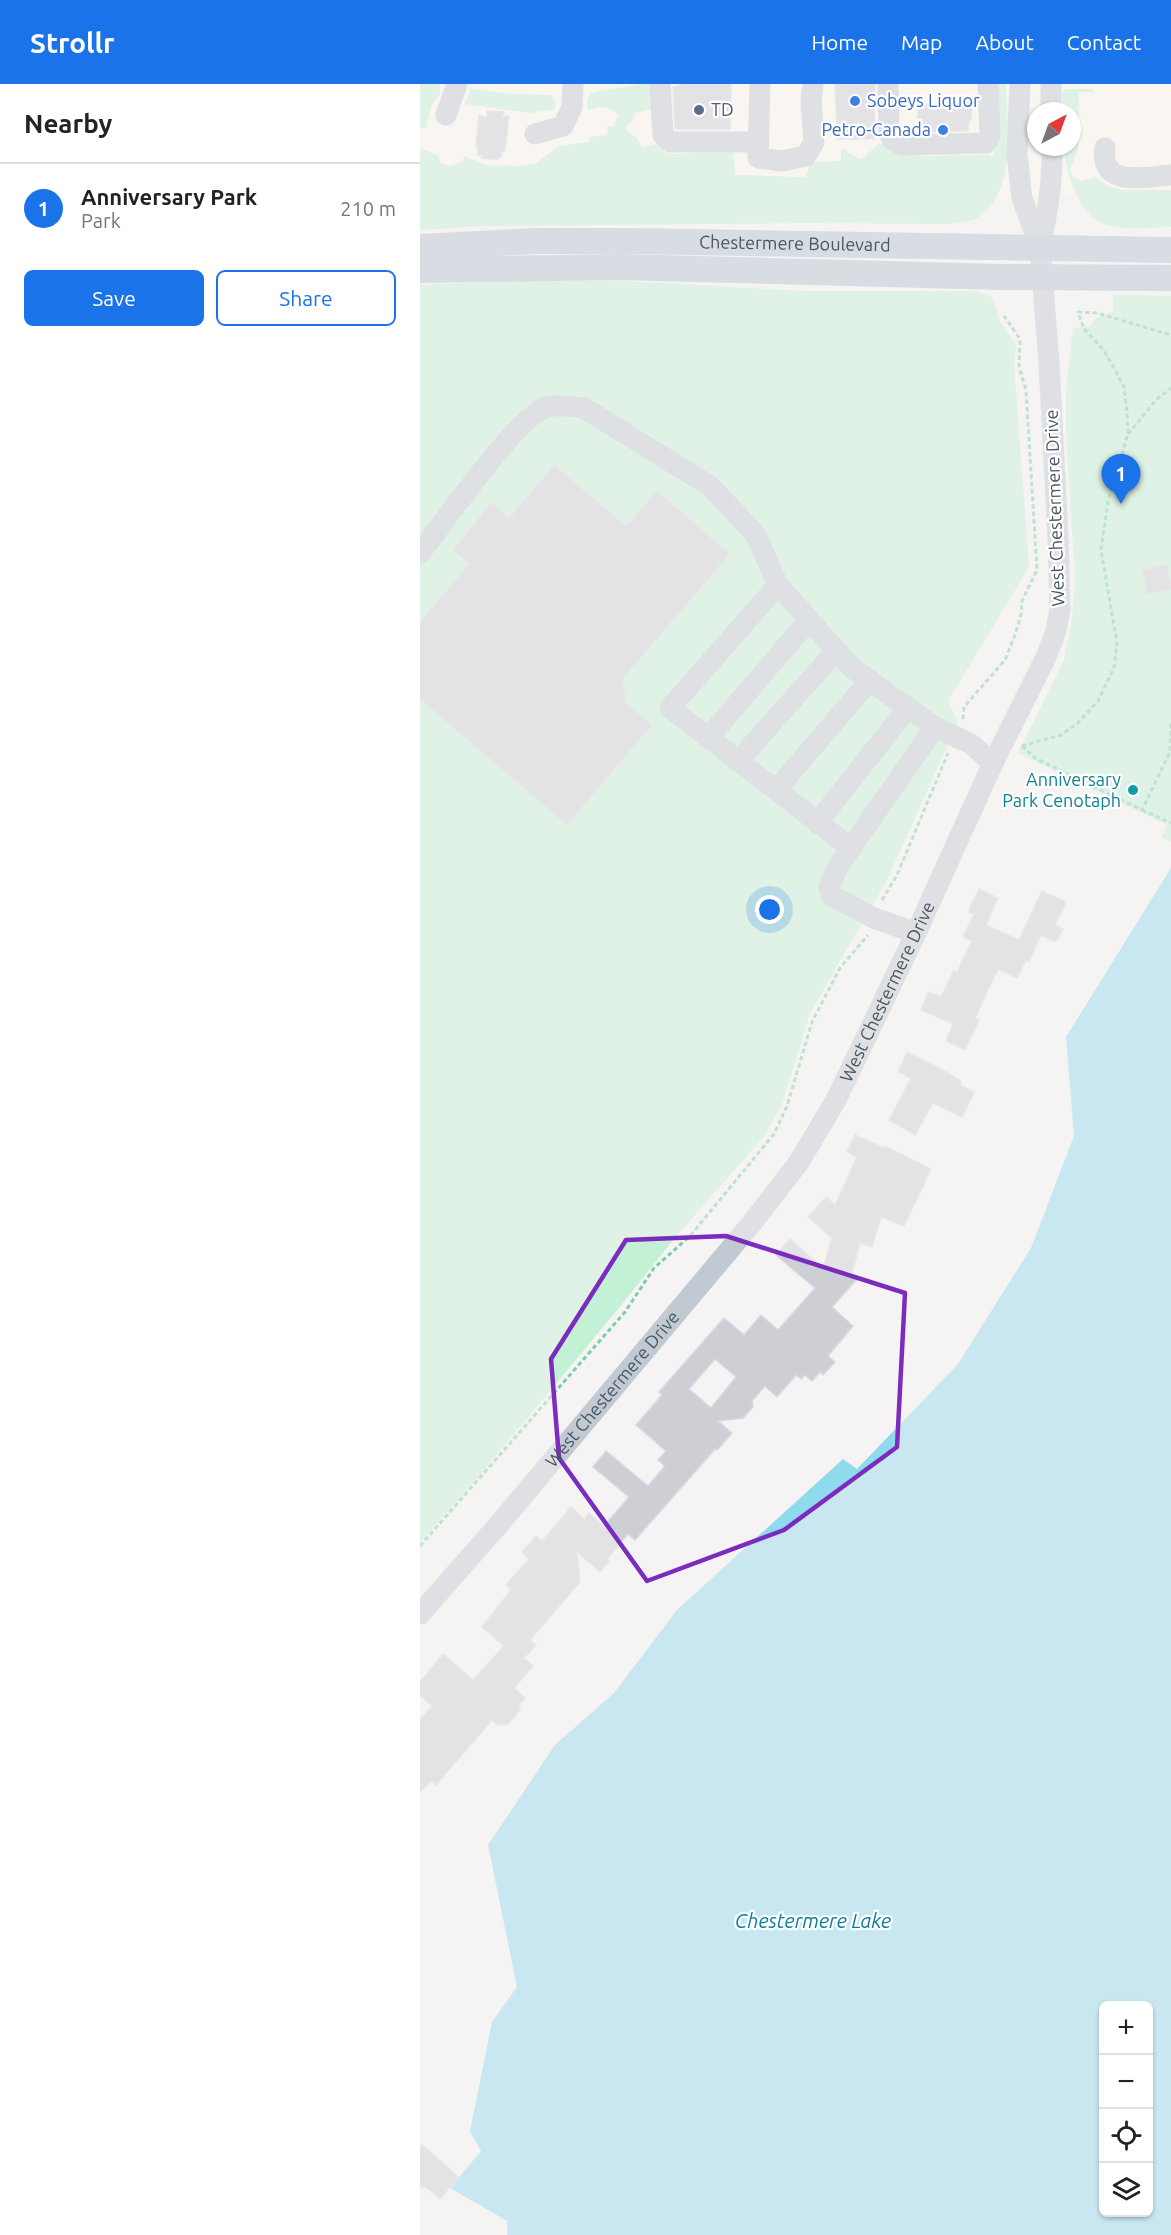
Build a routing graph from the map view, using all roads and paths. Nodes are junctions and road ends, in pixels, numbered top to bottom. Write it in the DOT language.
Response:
graph roads {
  1 [pos="457,84"];
  2 [pos="573,84"];
  3 [pos="660,84"];
  4 [pos="760,84"];
  5 [pos="813,84"];
  6 [pos="888,84"];
  7 [pos="988,84"];
  8 [pos="1020,84"];
  9 [pos="1051,84"];
  10 [pos="1051,102"];
  11 [pos="446,116"];
  12 [pos="535,134"];
  13 [pos="758,142"];
  14 [pos="1105,148"];
  15 [pos="1052,156"];
  16 [pos="1171,175"];
  17 [pos="420,247"];
  18 [pos="1040,248"];
  19 [pos="1171,250"];
  20 [pos="420,270"];
  21 [pos="1042,278"];
  22 [pos="1171,278"];
  23 [pos="1002,314"];
  24 [pos="1171,335"];
  25 [pos="1171,388"];
  26 [pos="1128,434"];
  27 [pos="420,554"];
  28 [pos="778,585"];
  29 [pos="809,620"];
  30 [pos="836,651"];
  31 [pos="870,680"];
  32 [pos="907,709"];
  33 [pos="1171,722"];
  34 [pos="962,723"];
  35 [pos="935,727"];
  36 [pos="708,738"];
  37 [pos="952,747"];
  38 [pos="738,761"];
  39 [pos="993,763"];
  40 [pos="776,790"];
  41 [pos="1142,810"];
  42 [pos="817,822"];
  43 [pos="1171,823"];
  44 [pos="850,848"];
  45 [pos="879,904"];
  46 [pos="869,932"];
  47 [pos="916,933"];
  48 [pos="420,1546"];
  49 [pos="420,1614"];
  1 -- 11 [label="street"];
  2 -- 12 [label="street"];
  3 -- 13 [label="street"];
  4 -- 13 [label="street"];
  5 -- 13 [label="street"];
  6 -- 7 [label="street"];
  8 -- 18 [label="street, West Chestermere Drive"];
  9 -- 10 [label="street"];
  14 -- 16 [label="street"];
  15 -- 18 [label="street, West Chestermere Drive"];
  17 -- 18 [label="main road, Chestermere Boulevard"];
  18 -- 19 [label="main road, Chestermere Boulevard"];
  18 -- 21 [label="street, West Chestermere Drive"];
  20 -- 21 [label="main road, Chestermere Boulevard"];
  21 -- 22 [label="main road, Chestermere Boulevard"];
  21 -- 39 [label="street, West Chestermere Drive"];
  23 -- 34 [label="path"];
  24 -- 26 [label="path"];
  25 -- 26 [label="path"];
  26 -- 41 [label="path"];
  27 -- 28 [label="street"];
  28 -- 29 [label="street"];
  28 -- 36 [label="street"];
  29 -- 30 [label="street"];
  29 -- 36 [label="street"];
  30 -- 31 [label="street"];
  30 -- 38 [label="street"];
  31 -- 32 [label="street"];
  31 -- 40 [label="street"];
  32 -- 35 [label="street"];
  32 -- 42 [label="street"];
  33 -- 41 [label="path"];
  35 -- 39 [label="street"];
  35 -- 44 [label="street"];
  36 -- 38 [label="street"];
  37 -- 45 [label="path"];
  38 -- 40 [label="street"];
  39 -- 47 [label="street, West Chestermere Drive"];
  40 -- 42 [label="street"];
  41 -- 43 [label="path"];
  42 -- 44 [label="street"];
  44 -- 47 [label="street"];
  46 -- 48 [label="path"];
  47 -- 49 [label="street, West Chestermere Drive"];
}
